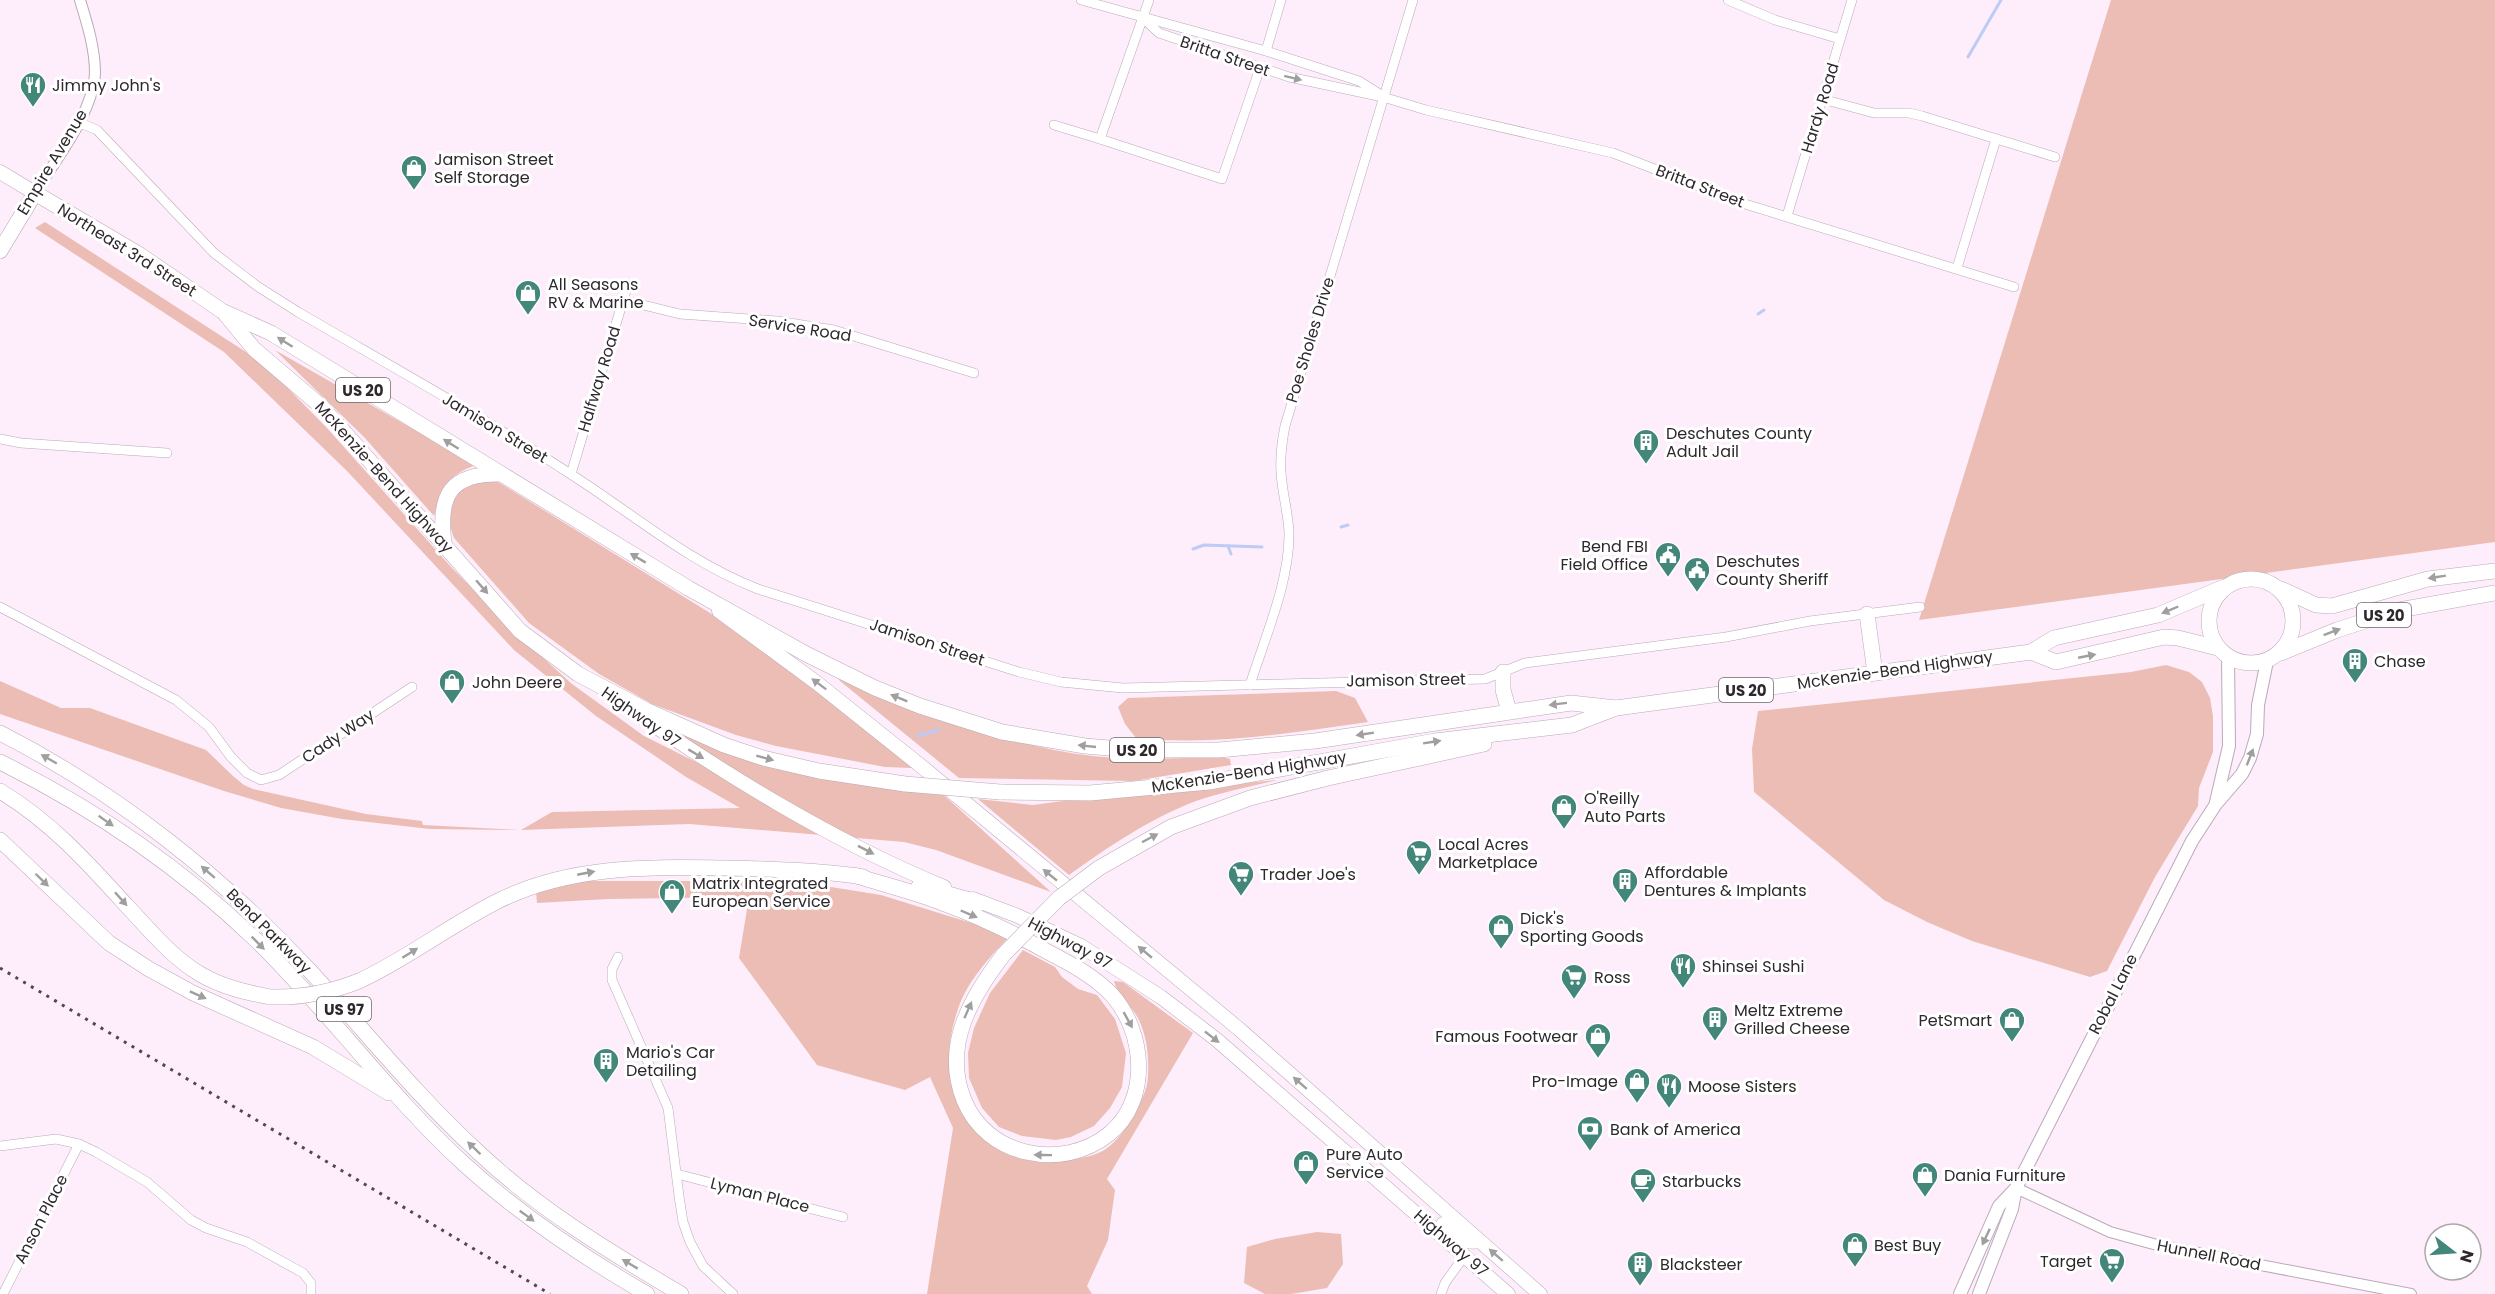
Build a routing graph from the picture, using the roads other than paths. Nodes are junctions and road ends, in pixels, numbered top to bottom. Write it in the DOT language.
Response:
graph roads {
  1 [pos="80,0"];
  2 [pos="1081,0"];
  3 [pos="1149,0"];
  4 [pos="1281,0"];
  5 [pos="1413,0"];
  6 [pos="1728,0"];
  7 [pos="1852,0"];
  8 [pos="1143,18"];
  9 [pos="1840,39"];
  10 [pos="1266,51"];
  11 [pos="1260,68"];
  12 [pos="1383,97"];
  13 [pos="1822,99"];
  14 [pos="78,122"];
  15 [pos="1054,124"];
  16 [pos="1100,139"];
  17 [pos="1996,139"];
  18 [pos="2055,157"];
  19 [pos="0,172"];
  20 [pos="35,193"];
  21 [pos="1787,216"];
  22 [pos="0,251"];
  23 [pos="1957,268"];
  24 [pos="628,284"];
  25 [pos="2014,287"];
  26 [pos="623,300"];
  27 [pos="222,311"];
  28 [pos="974,373"];
  29 [pos="0,439"];
  30 [pos="167,453"];
  31 [pos="501,474"];
  32 [pos="571,474"];
  33 [pos="444,543"];
  34 [pos="2495,571"];
  35 [pos="2224,587"];
  36 [pos="688,588"];
  37 [pos="2279,588"];
  38 [pos="2495,593"];
  39 [pos="1920,606"];
  40 [pos="0,608"];
  41 [pos="1867,614"];
  42 [pos="2031,652"];
  43 [pos="2223,652"];
  44 [pos="2272,657"];
  45 [pos="1503,672"];
  46 [pos="1875,673"];
  47 [pos="578,674"];
  48 [pos="1250,685"];
  49 [pos="412,687"];
  50 [pos="1616,708"];
  51 [pos="1509,711"];
  52 [pos="1572,725"];
  53 [pos="0,733"];
  54 [pos="0,762"];
  55 [pos="0,791"];
  56 [pos="2216,804"];
  57 [pos="0,840"];
  58 [pos="854,875"];
  59 [pos="981,903"];
  60 [pos="618,957"];
  61 [pos="402,1101"];
  62 [pos="1332,1139"];
  63 [pos="79,1144"];
  64 [pos="0,1146"];
  65 [pos="677,1174"];
  66 [pos="2016,1188"];
  67 [pos="843,1217"];
  68 [pos="1479,1240"];
  69 [pos="1465,1255"];
  70 [pos="3,1294"];
  71 [pos="311,1294"];
  72 [pos="647,1294"];
  73 [pos="681,1294"];
  74 [pos="733,1294"];
  75 [pos="1441,1294"];
  76 [pos="1508,1294"];
  77 [pos="1540,1294"];
  78 [pos="1960,1294"];
  79 [pos="1979,1294"];
  80 [pos="2411,1294"];
  1 -- 14 [label="street, Empire Avenue"];
  2 -- 8 [label="street, Britta Street"];
  3 -- 8 [label="street"];
  4 -- 10 [label="street"];
  5 -- 12 [label="street, Poe Sholes Drive"];
  6 -- 9 [label="street"];
  7 -- 9 [label="street, Hardy Road"];
  8 -- 10 [label="street, Britta Street"];
  8 -- 11 [label="street, Britta Street"];
  8 -- 16 [label="street"];
  9 -- 13 [label="street, Hardy Road"];
  10 -- 12 [label="street, Britta Street"];
  11 -- 12 [label="street, Britta Street, one-way"];
  11 -- 16 [label="street"];
  12 -- 21 [label="street, Britta Street"];
  12 -- 48 [label="street, Poe Sholes Drive"];
  13 -- 17 [label="street"];
  13 -- 21 [label="street, Hardy Road"];
  14 -- 20 [label="street, Empire Avenue"];
  14 -- 32 [label="street, Jamison Street"];
  15 -- 16 [label="street"];
  17 -- 18 [label="street"];
  17 -- 23 [label="street"];
  19 -- 20 [label="main road, Northeast 3rd Street / US 20"];
  20 -- 22 [label="highway, Empire Avenue"];
  20 -- 27 [label="highway, Northeast 3rd Street / US 20"];
  21 -- 23 [label="street, Britta Street"];
  23 -- 25 [label="street, Britta Street"];
  24 -- 26 [label="street, Halfway Road"];
  26 -- 28 [label="street, Service Road"];
  26 -- 32 [label="street, Halfway Road"];
  31 -- 27 [label="highway, McKenzie-Bend Highway / US 20, one-way"];
  27 -- 33 [label="highway, McKenzie-Bend Highway / US 20"];
  29 -- 30 [label="street"];
  31 -- 33 [label="highway"];
  36 -- 31 [label="highway, McKenzie-Bend Highway / US 20, one-way"];
  32 -- 48 [label="street, Jamison Street"];
  33 -- 47 [label="highway, McKenzie-Bend Highway / US 20, one-way"];
  34 -- 37 [label="highway, US 20, one-way"];
  35 -- 37 [label="highway"];
  35 -- 42 [label="highway, McKenzie-Bend Highway / US 20, one-way"];
  35 -- 43 [label="highway"];
  51 -- 36 [label="highway, McKenzie-Bend Highway / US 20, one-way"];
  68 -- 36 [label="main road, Highway 97, one-way"];
  37 -- 44 [label="highway"];
  44 -- 38 [label="highway, US 20, one-way"];
  39 -- 41 [label="street, Jamison Street"];
  40 -- 49 [label="street, Cady Way"];
  41 -- 45 [label="street, Jamison Street"];
  41 -- 46 [label="highway"];
  42 -- 43 [label="highway, McKenzie-Bend Highway / US 20, one-way"];
  42 -- 46 [label="highway, McKenzie-Bend Highway / US 20"];
  43 -- 44 [label="highway"];
  43 -- 56 [label="main road, Robal Lane"];
  56 -- 44 [label="main road, Robal Lane, one-way"];
  45 -- 48 [label="street, Jamison Street"];
  45 -- 51 [label="highway"];
  46 -- 50 [label="highway, McKenzie-Bend Highway / US 20"];
  47 -- 52 [label="highway, McKenzie-Bend Highway / US 20, one-way, bridge"];
  47 -- 59 [label="main road, Highway 97, one-way"];
  50 -- 51 [label="highway, McKenzie-Bend Highway / US 20, one-way"];
  50 -- 52 [label="highway, McKenzie-Bend Highway / US 20"];
  58 -- 52 [label="highway, one-way, bridge"];
  73 -- 53 [label="highway, Bend Parkway / US 97, one-way"];
  54 -- 61 [label="highway, Bend Parkway / US 97, one-way"];
  55 -- 58 [label="highway, one-way, bridge"];
  56 -- 66 [label="main road, Robal Lane"];
  57 -- 61 [label="highway, one-way"];
  58 -- 59 [label="highway"];
  59 -- 62 [label="main road, Highway 97, one-way"];
  60 -- 65 [label="street"];
  61 -- 72 [label="highway, Bend Parkway / US 97, one-way"];
  62 -- 68 [label="main road"];
  62 -- 69 [label="main road, Highway 97"];
  63 -- 64 [label="street"];
  63 -- 70 [label="street, Anson Place"];
  63 -- 71 [label="street"];
  65 -- 67 [label="street, Lyman Place"];
  65 -- 74 [label="street"];
  66 -- 78 [label="main road, Robal Lane, one-way"];
  66 -- 79 [label="main road, Robal Lane"];
  66 -- 80 [label="street, Hunnell Road"];
  77 -- 68 [label="main road, Highway 97, one-way"];
  69 -- 75 [label="street"];
  69 -- 76 [label="main road, Highway 97"];
}
